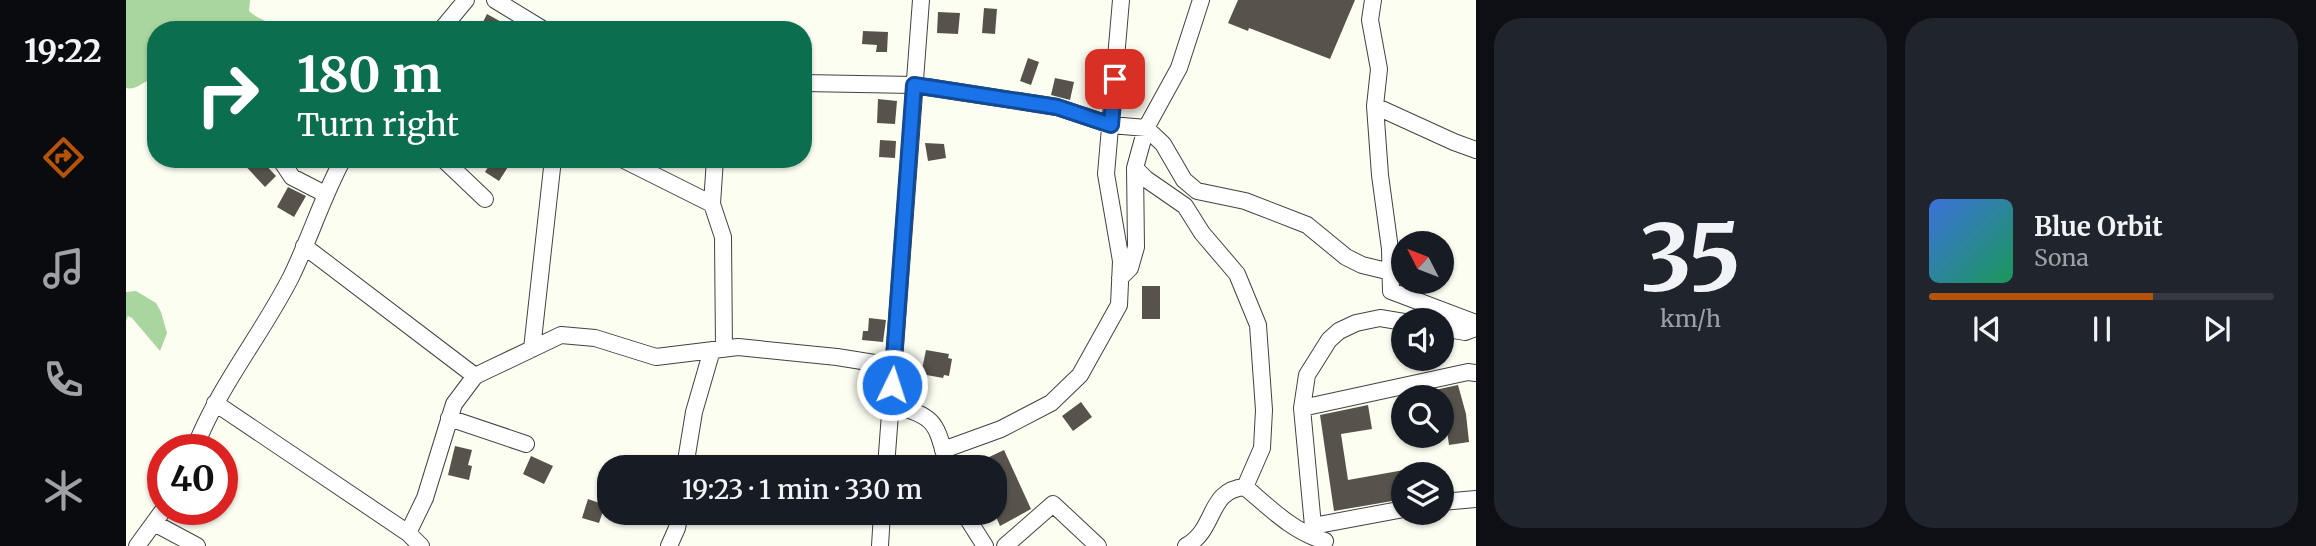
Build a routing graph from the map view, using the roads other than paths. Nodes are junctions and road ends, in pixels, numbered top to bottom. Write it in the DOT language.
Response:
graph roads {
  1 [pos="467,0"];
  2 [pos="495,0"];
  3 [pos="920,0"];
  4 [pos="1121,0"];
  5 [pos="1201,0"];
  6 [pos="1373,0"];
  7 [pos="449,21"];
  8 [pos="529,21"];
  9 [pos="812,83"];
  10 [pos="914,85"];
  11 [pos="1375,106"];
  12 [pos="1111,125"];
  13 [pos="1146,128"];
  14 [pos="1476,150"];
  15 [pos="286,168"];
  16 [pos="338,168"];
  17 [pos="452,168"];
  18 [pos="552,168"];
  19 [pos="640,168"];
  20 [pos="714,168"];
  21 [pos="1135,168"];
  22 [pos="325,194"];
  23 [pos="485,199"];
  24 [pos="712,204"];
  25 [pos="304,246"];
  26 [pos="1391,272"];
  27 [pos="1120,278"];
  28 [pos="1398,294"];
  29 [pos="1391,319"];
  30 [pos="1476,326"];
  31 [pos="1454,330"];
  32 [pos="532,349"];
  33 [pos="718,349"];
  34 [pos="893,366"];
  35 [pos="1476,373"];
  36 [pos="475,376"];
  37 [pos="215,403"];
  38 [pos="891,404"];
  39 [pos="1302,408"];
  40 [pos="449,418"];
  41 [pos="201,434"];
  42 [pos="526,444"];
  43 [pos="943,450"];
  44 [pos="687,455"];
  45 [pos="887,455"];
  46 [pos="944,455"];
  47 [pos="1245,487"];
  48 [pos="1469,499"];
  49 [pos="1391,511"];
  50 [pos="1476,513"];
  51 [pos="152,525"];
  52 [pos="170,525"];
  53 [pos="678,525"];
  54 [pos="881,525"];
  55 [pos="972,525"];
  56 [pos="408,533"];
  57 [pos="1325,541"];
  58 [pos="136,546"];
  59 [pos="197,546"];
  60 [pos="421,546"];
  61 [pos="669,546"];
  62 [pos="880,546"];
  63 [pos="985,546"];
  64 [pos="1005,546"];
  65 [pos="1098,546"];
  66 [pos="1186,546"];
  1 -- 7 [label="street"];
  2 -- 8 [label="street"];
  3 -- 10 [label="street"];
  4 -- 12 [label="street"];
  5 -- 13 [label="street"];
  6 -- 11 [label="street"];
  9 -- 10 [label="street"];
  10 -- 12 [label="street"];
  10 -- 34 [label="street"];
  11 -- 14 [label="street"];
  11 -- 26 [label="street"];
  12 -- 13 [label="street"];
  12 -- 27 [label="street"];
  13 -- 21 [label="street"];
  13 -- 26 [label="street"];
  15 -- 22 [label="street"];
  16 -- 22 [label="street"];
  17 -- 23 [label="street"];
  18 -- 32 [label="street"];
  19 -- 24 [label="street"];
  20 -- 24 [label="street"];
  21 -- 27 [label="street"];
  21 -- 47 [label="street"];
  22 -- 25 [label="street"];
  24 -- 33 [label="street"];
  25 -- 36 [label="street"];
  25 -- 37 [label="street"];
  27 -- 43 [label="street"];
  28 -- 30 [label="street"];
  29 -- 39 [label="street"];
  30 -- 31 [label="street"];
  32 -- 33 [label="street"];
  32 -- 36 [label="street"];
  33 -- 34 [label="street"];
  33 -- 44 [label="street"];
  34 -- 38 [label="street"];
  35 -- 39 [label="street"];
  36 -- 40 [label="street"];
  37 -- 41 [label="street"];
  37 -- 56 [label="street"];
  38 -- 43 [label="street"];
  38 -- 45 [label="street"];
  39 -- 49 [label="street"];
  40 -- 42 [label="street"];
  40 -- 56 [label="street"];
  43 -- 46 [label="street"];
  47 -- 57 [label="street"];
  47 -- 66 [label="street"];
  48 -- 50 [label="street"];
  51 -- 58 [label="street"];
  52 -- 59 [label="street"];
  53 -- 61 [label="street"];
  54 -- 62 [label="street"];
  55 -- 63 [label="street"];
  56 -- 60 [label="street"];
  64 -- 65 [label="street"];
}
